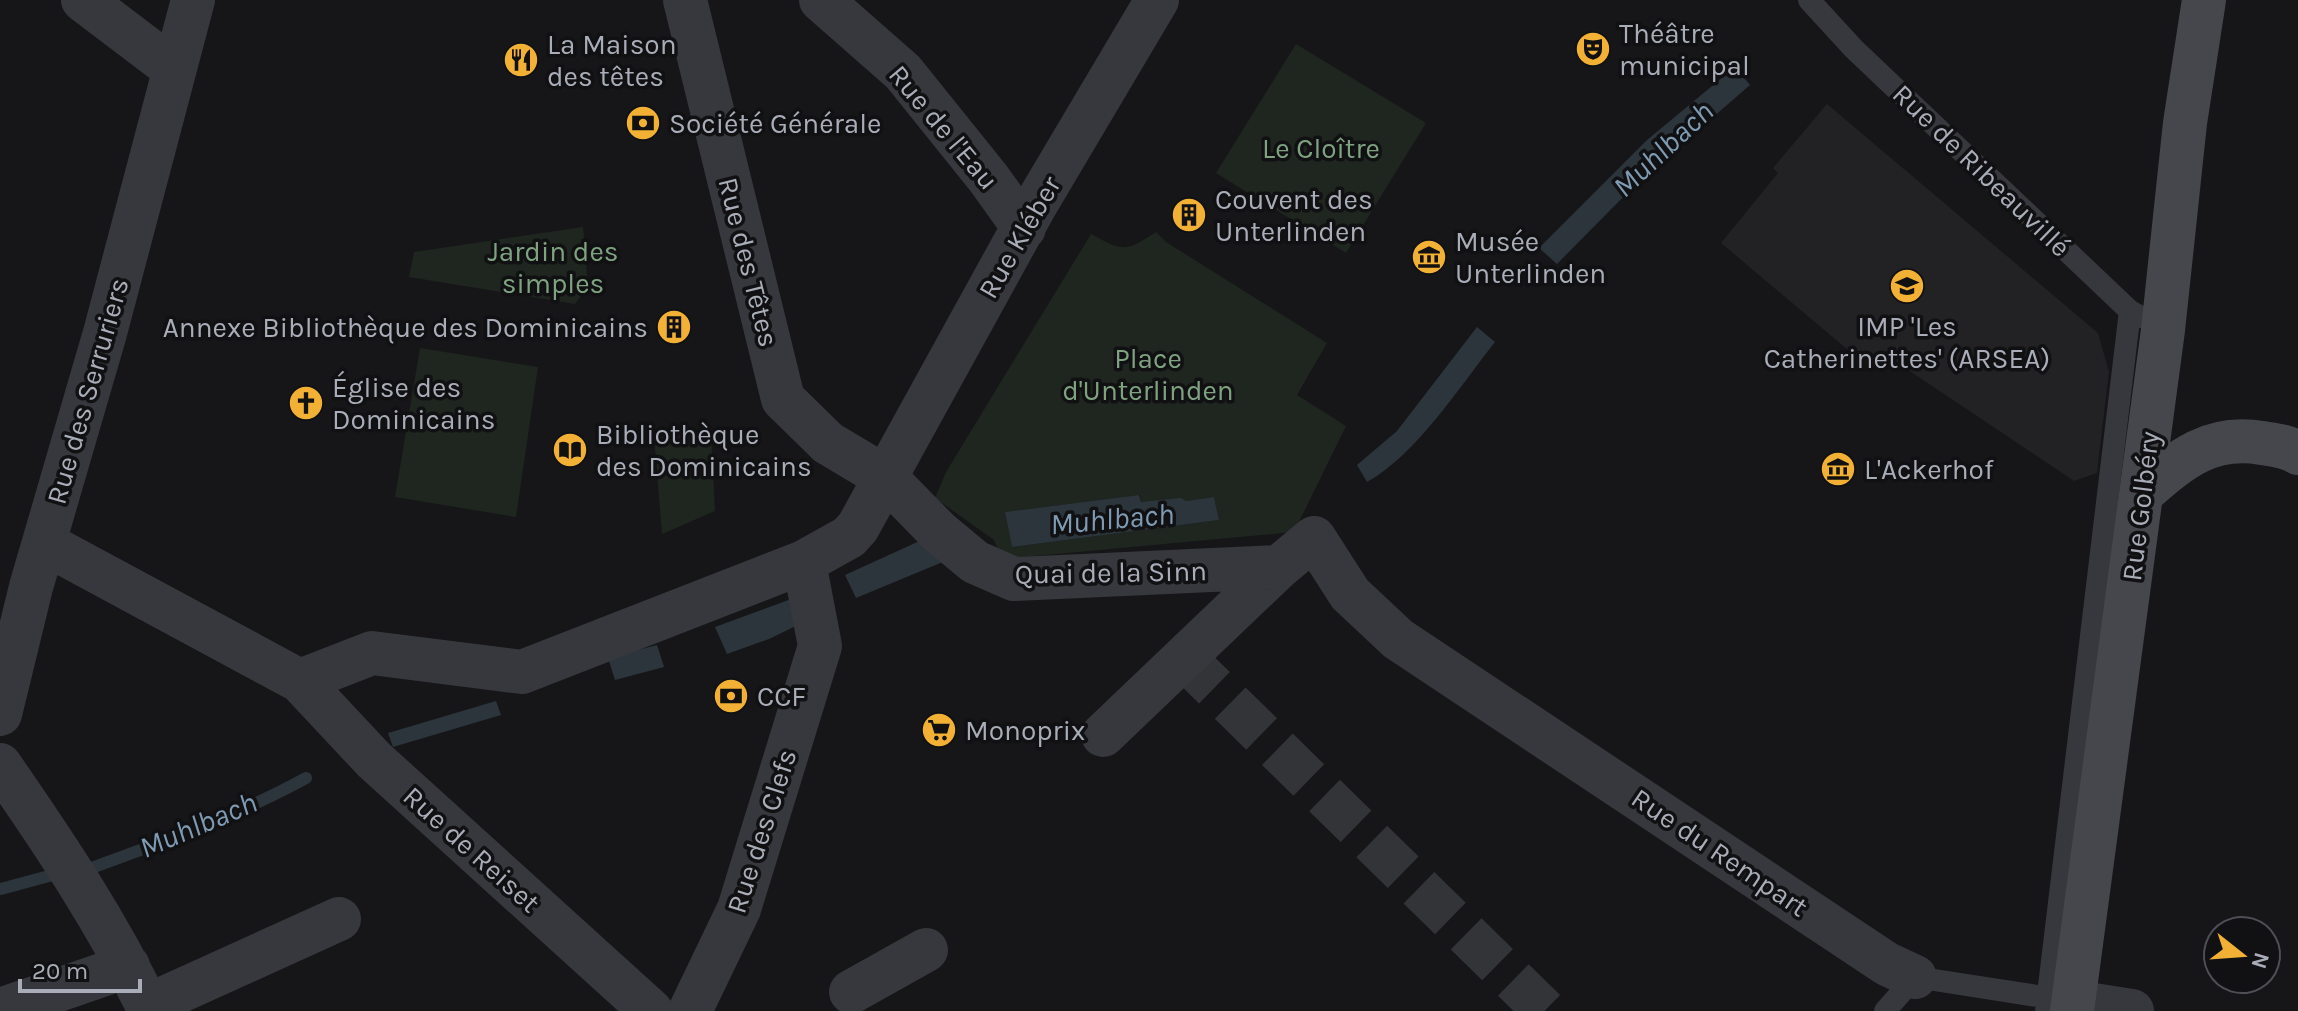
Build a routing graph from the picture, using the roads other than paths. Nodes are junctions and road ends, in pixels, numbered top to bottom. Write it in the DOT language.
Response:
graph roads {
  1 [pos="83,0"];
  2 [pos="193,0"];
  3 [pos="685,0"];
  4 [pos="821,0"];
  5 [pos="1157,0"];
  6 [pos="1809,0"];
  7 [pos="2204,0"];
  8 [pos="174,69"];
  9 [pos="1024,228"];
  10 [pos="2146,320"];
  11 [pos="2298,453"];
  12 [pos="885,477"];
  13 [pos="2141,494"];
  14 [pos="1314,538"];
  15 [pos="44,543"];
  16 [pos="804,562"];
  17 [pos="1279,567"];
  18 [pos="300,681"];
  19 [pos="0,714"];
  20 [pos="1103,735"];
  21 [pos="0,765"];
  22 [pos="339,919"];
  23 [pos="926,950"];
  24 [pos="128,966"];
  25 [pos="1915,977"];
  26 [pos="851,1005"];
  27 [pos="2060,1005"];
  28 [pos="149,1008"];
  29 [pos="0,1010"];
  30 [pos="651,1011"];
  31 [pos="690,1011"];
  32 [pos="1885,1011"];
  33 [pos="2132,1011"];
  1 -- 8 [label="street"];
  2 -- 8 [label="street, Rue des Serruriers"];
  3 -- 12 [label="street, Rue des Têtes"];
  4 -- 9 [label="street, Rue de l'Eau"];
  5 -- 9 [label="street, Rue Kléber"];
  6 -- 10 [label="lane, Rue de Ribeauvillé"];
  7 -- 10 [label="street, Rue Golbéry"];
  8 -- 15 [label="street, Rue des Serruriers"];
  9 -- 12 [label="street, Rue Kléber"];
  10 -- 13 [label="street, Rue Golbéry"];
  10 -- 27 [label="lane, Rue Golbéry"];
  11 -- 13 [label="street"];
  12 -- 16 [label="street, Rue Kléber"];
  12 -- 17 [label="street, Quai de la Sinn"];
  13 -- 27 [label="street, Rue Golbéry"];
  14 -- 17 [label="street, Quai de la Sinn"];
  14 -- 25 [label="street, Rue du Rempart"];
  15 -- 18 [label="street, Rue de Reiset"];
  15 -- 19 [label="street, Rue des Serruriers"];
  16 -- 18 [label="street, Rue Kléber"];
  16 -- 31 [label="street, Rue des Clefs"];
  17 -- 20 [label="street, Quai de la Sinn"];
  18 -- 30 [label="street, Rue de Reiset"];
  21 -- 24 [label="street"];
  22 -- 28 [label="street"];
  23 -- 26 [label="street"];
  24 -- 28 [label="street"];
  24 -- 29 [label="street"];
  25 -- 27 [label="lane, Rue du Rempart"];
  25 -- 32 [label="lane"];
  27 -- 33 [label="street, Rue du Rempart"];
}
